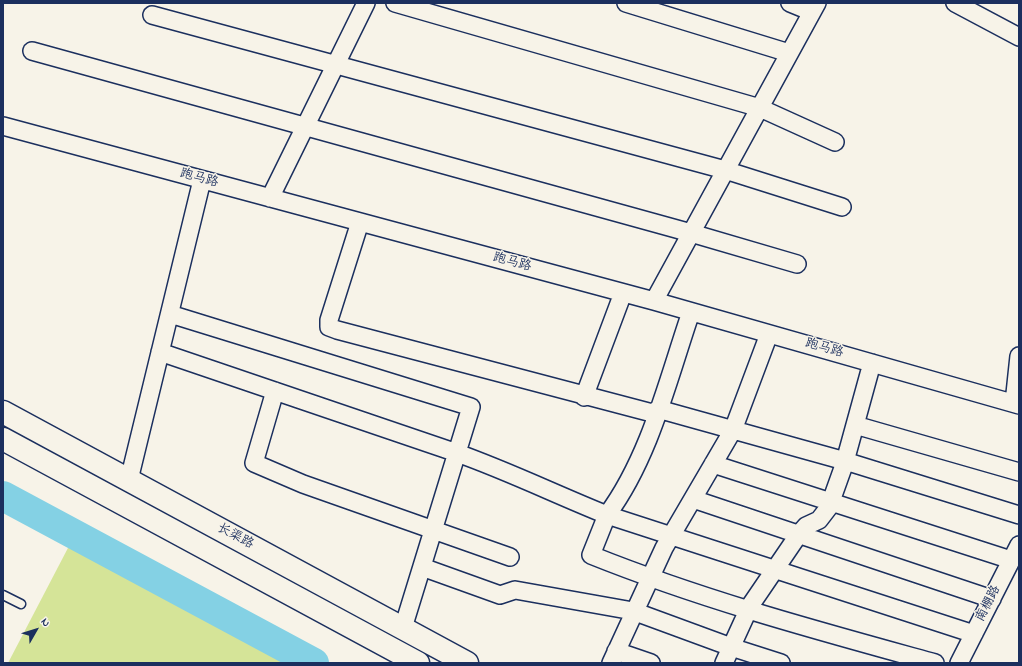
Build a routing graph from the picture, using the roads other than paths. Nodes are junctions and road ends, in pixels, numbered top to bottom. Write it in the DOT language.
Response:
graph roads {
  1 [pos="366,3"];
  2 [pos="395,3"];
  3 [pos="626,3"];
  4 [pos="790,3"];
  5 [pos="955,3"];
  6 [pos="815,8"];
  7 [pos="152,15"];
  8 [pos="1019,36"];
  9 [pos="32,50"];
  10 [pos="790,54"];
  11 [pos="335,64"];
  12 [pos="760,108"];
  13 [pos="305,125"];
  14 [pos="3,126"];
  15 [pos="835,142"];
  16 [pos="726,170"];
  17 [pos="202,180"];
  18 [pos="270,198"];
  19 [pos="842,207"];
  20 [pos="360,222"];
  21 [pos="691,233"];
  22 [pos="797,264"];
  23 [pos="623,293"];
  24 [pos="654,301"];
  25 [pos="691,312"];
  26 [pos="170,314"];
  27 [pos="769,334"];
  28 [pos="160,352"];
  29 [pos="1019,356"];
  30 [pos="872,363"];
  31 [pos="275,391"];
  32 [pos="584,397"];
  33 [pos="1017,404"];
  34 [pos="657,411"];
  35 [pos="3,412"];
  36 [pos="855,425"];
  37 [pos="733,430"];
  38 [pos="3,439"];
  39 [pos="457,453"];
  40 [pos="845,461"];
  41 [pos="713,464"];
  42 [pos="1019,472"];
  43 [pos="129,480"];
  44 [pos="693,499"];
  45 [pos="831,502"];
  46 [pos="607,515"];
  47 [pos="1019,515"];
  48 [pos="433,530"];
  49 [pos="799,534"];
  50 [pos="670,537"];
  51 [pos="1019,545"];
  52 [pos="510,556"];
  53 [pos="1011,560"];
  54 [pos="422,567"];
  55 [pos="775,570"];
  56 [pos="649,579"];
  57 [pos="3,595"];
  58 [pos="992,599"];
  59 [pos="21,604"];
  60 [pos="633,611"];
  61 [pos="748,611"];
  62 [pos="403,628"];
  63 [pos="974,634"];
  64 [pos="731,647"];
  65 [pos="613,657"];
  66 [pos="418,663"];
  67 [pos="467,663"];
  68 [pos="651,663"];
  69 [pos="724,663"];
  70 [pos="781,663"];
  71 [pos="935,663"];
  72 [pos="959,663"];
  1 -- 11 [label="street"];
  2 -- 12 [label="street"];
  3 -- 10 [label="street"];
  4 -- 6 [label="street"];
  5 -- 8 [label="street"];
  6 -- 10 [label="street"];
  7 -- 11 [label="street"];
  9 -- 13 [label="street"];
  10 -- 12 [label="street"];
  11 -- 13 [label="street"];
  11 -- 16 [label="street"];
  12 -- 15 [label="street"];
  12 -- 16 [label="street"];
  13 -- 18 [label="street"];
  13 -- 21 [label="street"];
  14 -- 17 [label="street, 跑马路"];
  16 -- 19 [label="street"];
  16 -- 21 [label="street"];
  17 -- 18 [label="street, 跑马路"];
  17 -- 26 [label="street"];
  18 -- 20 [label="street, 跑马路"];
  20 -- 23 [label="street, 跑马路"];
  20 -- 32 [label="street"];
  21 -- 22 [label="street"];
  21 -- 24 [label="street"];
  23 -- 24 [label="street, 跑马路"];
  23 -- 32 [label="street"];
  24 -- 25 [label="street, 跑马路"];
  25 -- 27 [label="street, 跑马路"];
  25 -- 34 [label="street"];
  26 -- 28 [label="street"];
  26 -- 39 [label="street"];
  27 -- 30 [label="street, 跑马路"];
  27 -- 37 [label="street"];
  28 -- 31 [label="street"];
  28 -- 43 [label="street"];
  29 -- 33 [label="street"];
  30 -- 33 [label="street, 跑马路"];
  30 -- 36 [label="street"];
  31 -- 39 [label="street"];
  31 -- 48 [label="street"];
  32 -- 34 [label="street"];
  34 -- 37 [label="street"];
  34 -- 46 [label="street"];
  35 -- 43 [label="main road, 长渠路"];
  36 -- 40 [label="street"];
  36 -- 42 [label="street"];
  37 -- 40 [label="street"];
  37 -- 41 [label="street"];
  38 -- 66 [label="main road, 长渠路"];
  39 -- 46 [label="street"];
  39 -- 48 [label="street"];
  40 -- 45 [label="street"];
  40 -- 47 [label="street"];
  41 -- 44 [label="street"];
  41 -- 45 [label="street"];
  43 -- 62 [label="main road, 长渠路"];
  44 -- 49 [label="street"];
  44 -- 50 [label="street"];
  45 -- 49 [label="street"];
  45 -- 53 [label="street"];
  46 -- 50 [label="street"];
  46 -- 56 [label="street"];
  48 -- 52 [label="street"];
  48 -- 54 [label="street"];
  49 -- 55 [label="street"];
  49 -- 58 [label="street"];
  50 -- 55 [label="street"];
  50 -- 56 [label="street"];
  51 -- 53 [label="street, 南棚路"];
  53 -- 58 [label="street, 南棚路"];
  54 -- 60 [label="street"];
  54 -- 62 [label="street"];
  55 -- 61 [label="street"];
  55 -- 63 [label="street"];
  56 -- 60 [label="street"];
  56 -- 61 [label="street"];
  57 -- 59 [label="lane"];
  58 -- 63 [label="street, 南棚路"];
  60 -- 64 [label="street"];
  60 -- 65 [label="street"];
  61 -- 64 [label="street"];
  61 -- 71 [label="street"];
  62 -- 67 [label="main road, 长渠路"];
  63 -- 72 [label="street, 南棚路"];
  64 -- 69 [label="street"];
  64 -- 70 [label="street"];
  65 -- 68 [label="street"];
}
